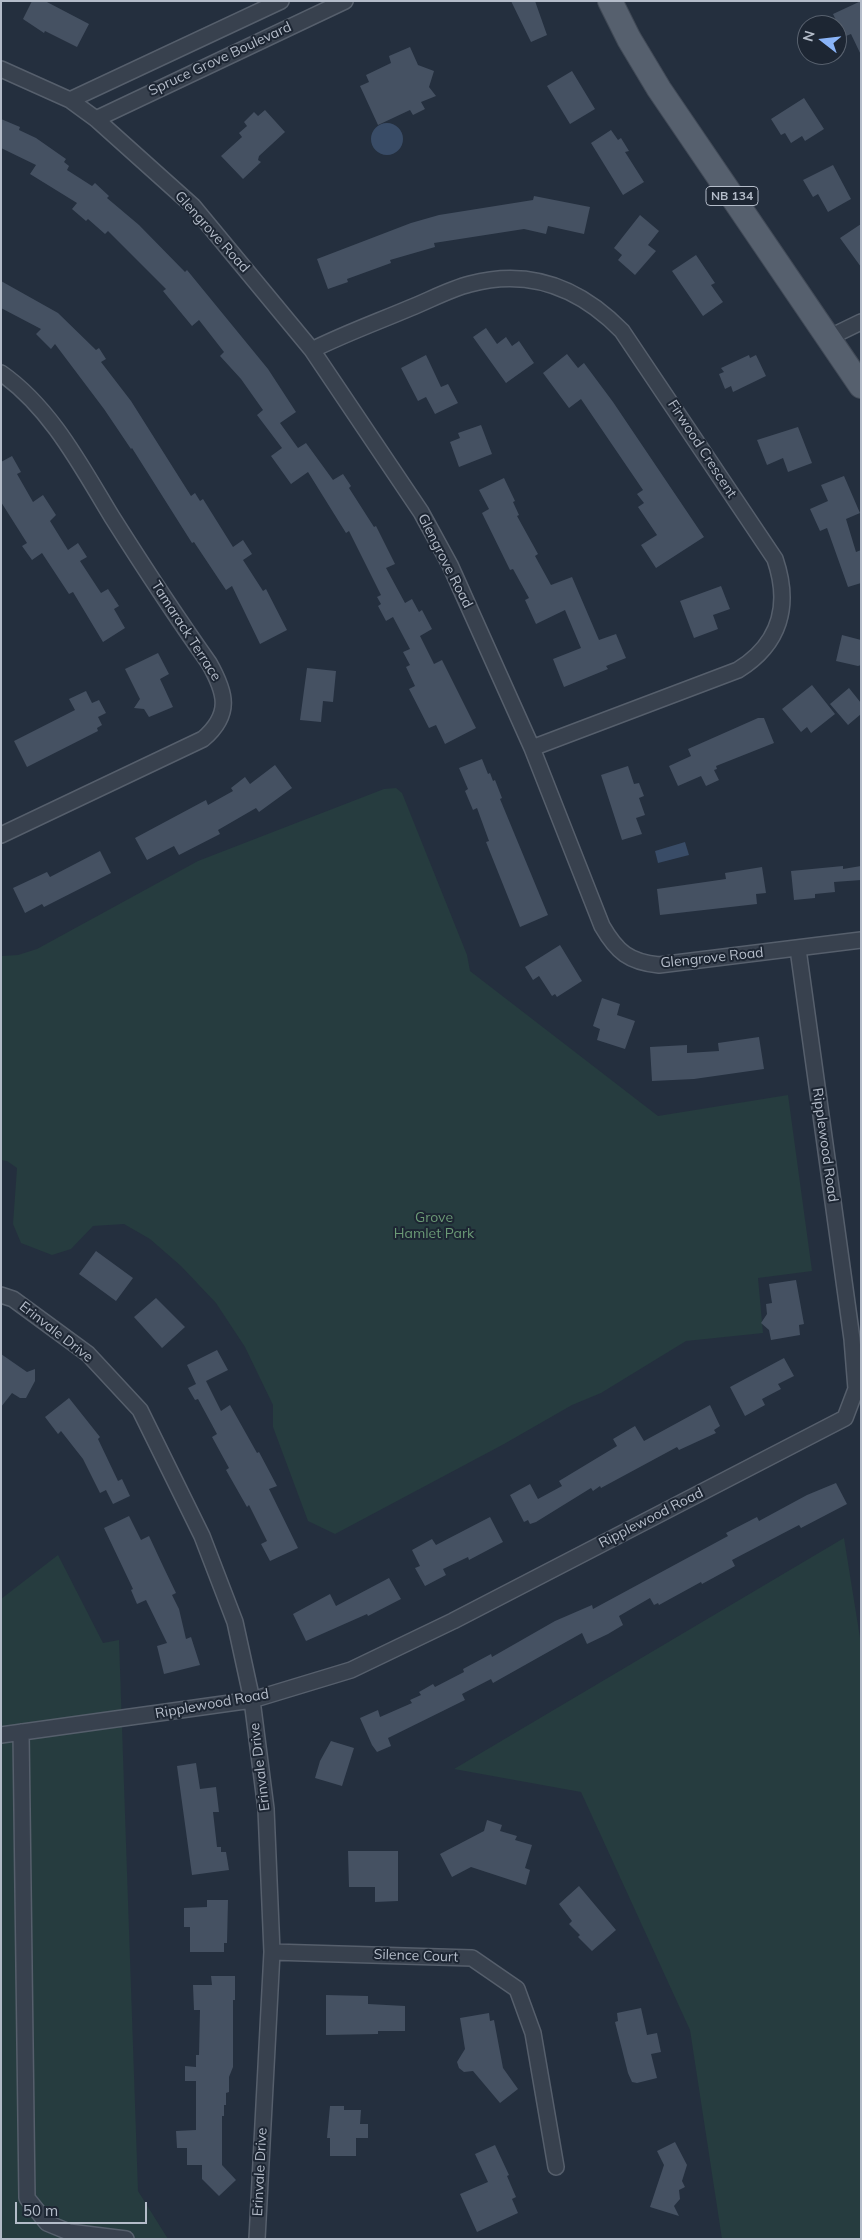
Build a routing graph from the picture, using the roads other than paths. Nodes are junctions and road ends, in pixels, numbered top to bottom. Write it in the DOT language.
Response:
graph roads {
  1 [pos="281,1"];
  2 [pos="345,1"];
  3 [pos="610,1"];
  4 [pos="1,69"];
  5 [pos="70,100"];
  6 [pos="96,119"];
  7 [pos="861,322"];
  8 [pos="828,338"];
  9 [pos="312,350"];
  10 [pos="1,373"];
  11 [pos="861,386"];
  12 [pos="532,748"];
  13 [pos="1,835"];
  14 [pos="861,940"];
  15 [pos="798,949"];
  16 [pos="1,1295"];
  17 [pos="252,1700"];
  18 [pos="20,1732"];
  19 [pos="1,1735"];
  20 [pos="272,1952"];
  21 [pos="556,2167"];
  22 [pos="126,2239"];
  23 [pos="257,2239"];
  1 -- 5 [label="street, Spruce Grove Boulevard"];
  2 -- 6 [label="street, Spruce Grove Boulevard"];
  3 -- 8 [label="main road, NB 134"];
  4 -- 5 [label="street, Glengrove Road"];
  5 -- 6 [label="street, Glengrove Road"];
  6 -- 9 [label="street, Glengrove Road"];
  7 -- 8 [label="street"];
  8 -- 11 [label="main road, NB 134"];
  9 -- 12 [label="street, Glengrove Road"];
  9 -- 12 [label="street, Firwood Crescent"];
  10 -- 13 [label="street, Tamarack Terrace"];
  12 -- 15 [label="street, Glengrove Road"];
  14 -- 15 [label="street, Glengrove Road"];
  15 -- 17 [label="street, Ripplewood Road"];
  16 -- 17 [label="street, Erinvale Drive"];
  17 -- 18 [label="street, Ripplewood Road"];
  17 -- 20 [label="street, Erinvale Drive"];
  18 -- 19 [label="street, Ripplewood Road"];
  18 -- 22 [label="street"];
  20 -- 21 [label="street, Silence Court"];
  20 -- 23 [label="street, Erinvale Drive"];
}
